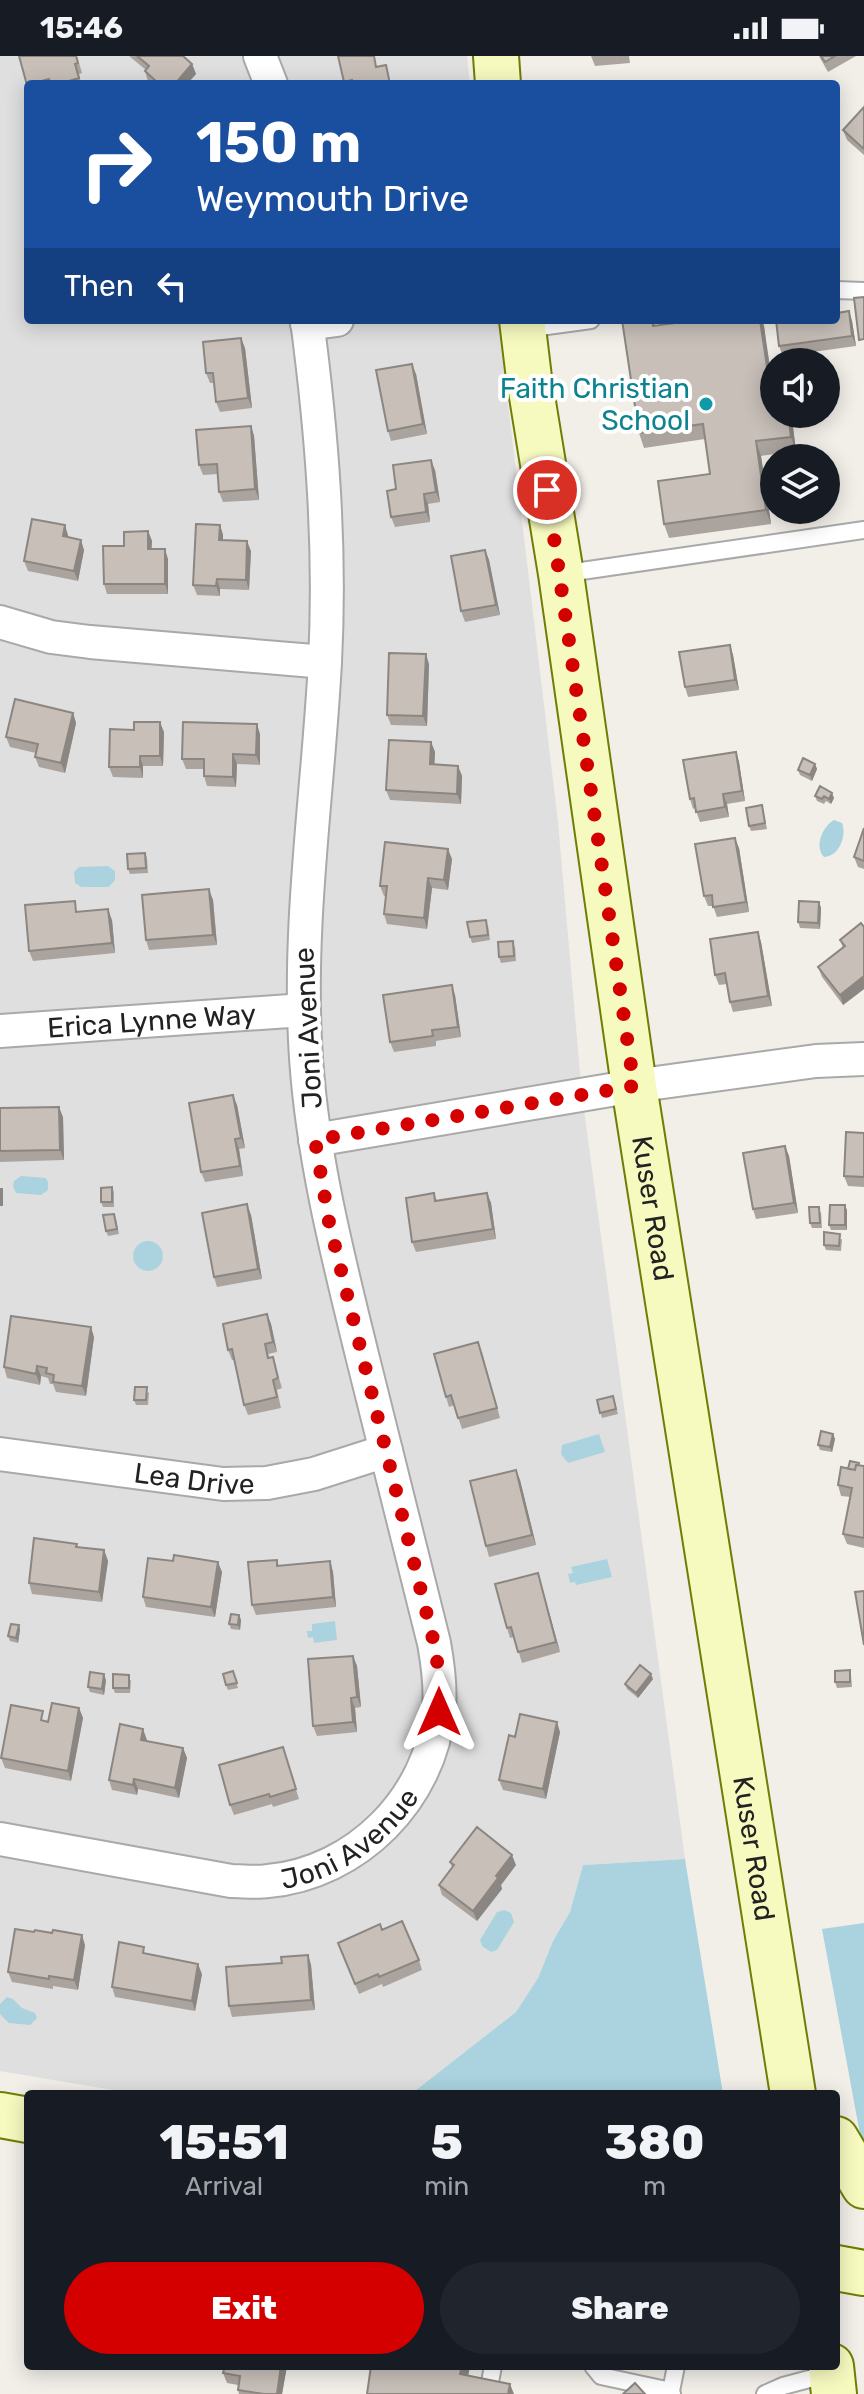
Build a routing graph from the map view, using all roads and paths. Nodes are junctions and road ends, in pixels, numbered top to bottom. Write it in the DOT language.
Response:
graph roads {
  1 [pos="260,56"];
  2 [pos="496,56"];
  3 [pos="269,80"];
  4 [pos="498,80"];
  5 [pos="840,290"];
  6 [pos="864,291"];
  7 [pos="317,324"];
  8 [pos="523,325"];
  9 [pos="864,530"];
  10 [pos="561,574"];
  11 [pos="0,622"];
  12 [pos="325,662"];
  13 [pos="304,1010"];
  14 [pos="0,1031"];
  15 [pos="864,1059"];
  16 [pos="634,1086"];
  17 [pos="315,1140"];
  18 [pos="386,1451"];
  19 [pos="0,1454"];
  20 [pos="0,1839"];
  21 [pos="783,2029"];
  22 [pos="774,2090"];
  23 [pos="792,2090"];
  24 [pos="811,2090"];
  25 [pos="0,2115"];
  26 [pos="24,2119"];
  27 [pos="840,2146"];
  28 [pos="864,2186"];
  29 [pos="840,2269"];
  30 [pos="864,2273"];
  31 [pos="492,2370"];
  32 [pos="596,2370"];
  33 [pos="675,2370"];
  34 [pos="832,2378"];
  35 [pos="672,2392"];
  36 [pos="488,2393"];
  37 [pos="765,2394"];
  1 -- 3 [label="street"];
  2 -- 4 [label="street"];
  5 -- 6 [label="lane"];
  7 -- 12 [label="street, Joni Avenue"];
  8 -- 10 [label="street, Kuser Road"];
  9 -- 10 [label="lane"];
  10 -- 16 [label="street, Kuser Road"];
  11 -- 12 [label="street"];
  12 -- 13 [label="street, Joni Avenue"];
  13 -- 14 [label="street, Erica Lynne Way"];
  13 -- 17 [label="street, Joni Avenue"];
  15 -- 16 [label="street"];
  16 -- 17 [label="street"];
  16 -- 21 [label="street, Kuser Road"];
  17 -- 18 [label="street, Joni Avenue"];
  18 -- 19 [label="street, Lea Drive"];
  18 -- 20 [label="street, Joni Avenue"];
  21 -- 22 [label="street"];
  21 -- 23 [label="street, Kuser Road"];
  21 -- 24 [label="street"];
  25 -- 26 [label="street"];
  27 -- 28 [label="street"];
  29 -- 30 [label="street"];
  31 -- 36 [label="lane"];
  32 -- 35 [label="lane"];
  33 -- 35 [label="lane"];
  34 -- 37 [label="lane"];
}
